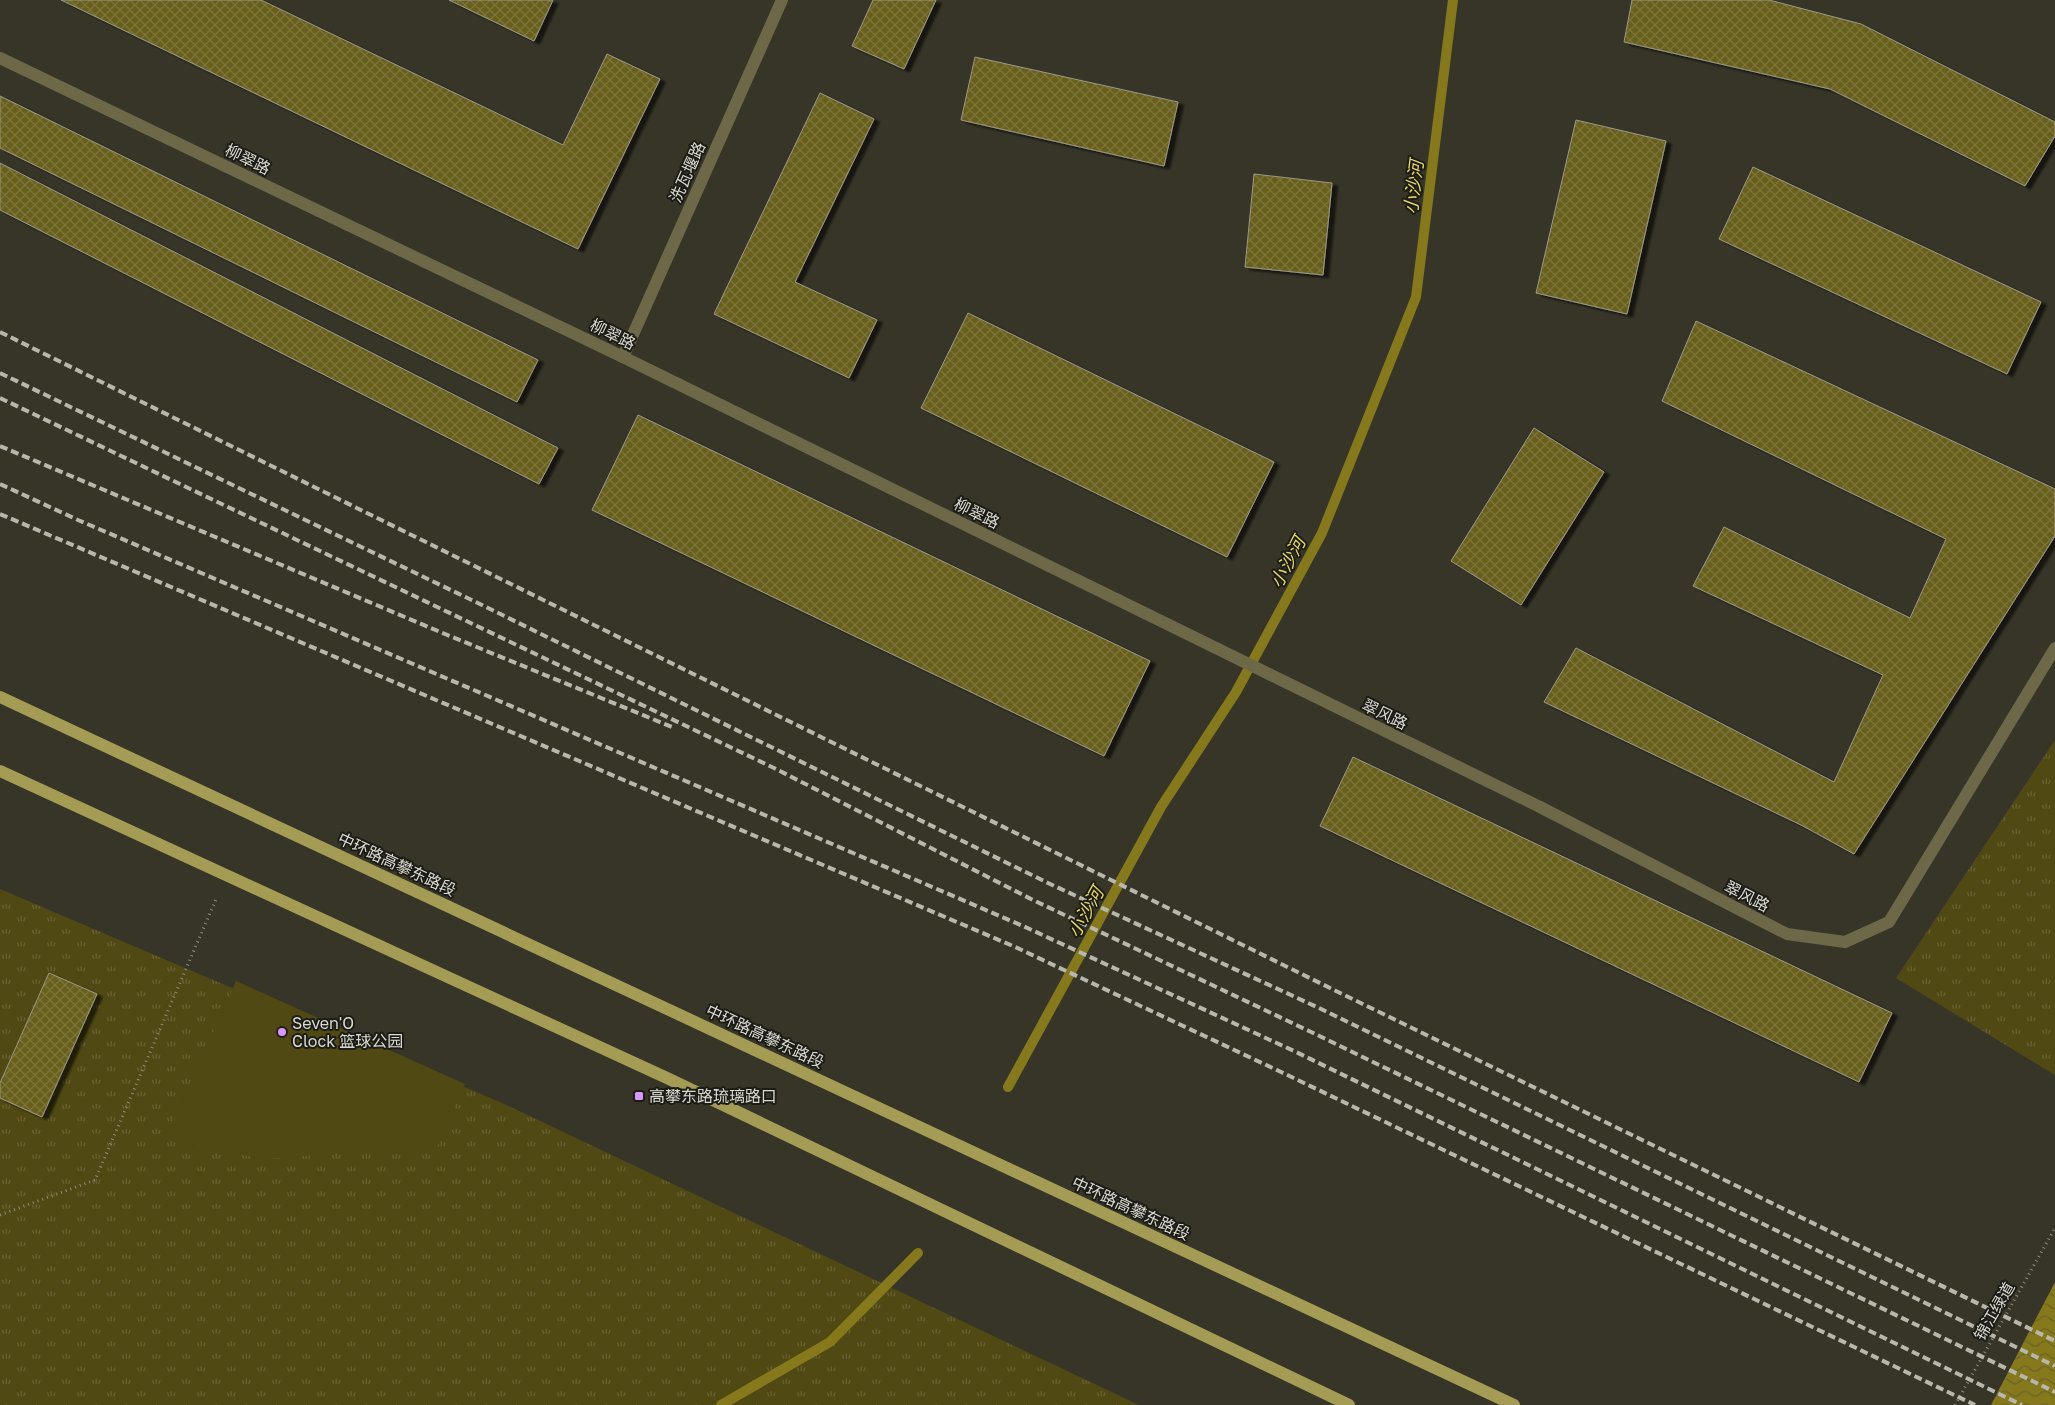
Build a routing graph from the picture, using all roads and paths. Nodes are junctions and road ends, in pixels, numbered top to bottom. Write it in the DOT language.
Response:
graph roads {
  1 [pos="782,0"];
  2 [pos="0,58"];
  3 [pos="623,357"];
  4 [pos="2055,648"];
  5 [pos="1311,696"];
  6 [pos="0,698"];
  7 [pos="0,771"];
  8 [pos="227,875"];
  9 [pos="0,1215"];
  10 [pos="2055,1228"];
  11 [pos="1348,1405"];
  12 [pos="1514,1405"];
  13 [pos="1955,1405"];
  1 -- 3 [label="street, 洗瓦堰路"];
  2 -- 3 [label="street, 柳翠路"];
  3 -- 5 [label="street, 柳翠路"];
  4 -- 5 [label="street, 翠风路"];
  6 -- 12 [label="main road, 中环路高攀东路段"];
  7 -- 8 [label="main road"];
  8 -- 9 [label="path"];
  8 -- 11 [label="main road"];
  10 -- 13 [label="path, 锦江绿道"];
}
